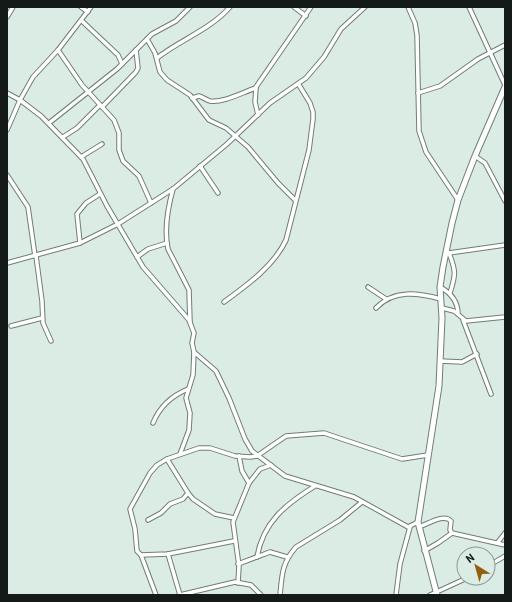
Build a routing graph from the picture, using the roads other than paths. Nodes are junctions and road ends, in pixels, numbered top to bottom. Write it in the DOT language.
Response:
graph roads {
  1 [pos="13,7"];
  2 [pos="81,7"];
  3 [pos="92,7"];
  4 [pos="190,7"];
  5 [pos="230,7"];
  6 [pos="294,7"];
  7 [pos="311,7"];
  8 [pos="365,7"];
  9 [pos="408,7"];
  10 [pos="469,7"];
  11 [pos="88,12"];
  12 [pos="306,16"];
  13 [pos="7,17"];
  14 [pos="82,21"];
  15 [pos="147,39"];
  16 [pos="505,45"];
  17 [pos="58,50"];
  18 [pos="136,50"];
  19 [pos="490,52"];
  20 [pos="157,58"];
  21 [pos="122,64"];
  22 [pos="299,85"];
  23 [pos="505,86"];
  24 [pos="256,88"];
  25 [pos="87,92"];
  26 [pos="7,93"];
  27 [pos="418,93"];
  28 [pos="192,98"];
  29 [pos="20,100"];
  30 [pos="101,106"];
  31 [pos="258,115"];
  32 [pos="49,123"];
  33 [pos="7,130"];
  34 [pos="236,136"];
  35 [pos="63,137"];
  36 [pos="102,144"];
  37 [pos="475,156"];
  38 [pos="81,157"];
  39 [pos="200,166"];
  40 [pos="7,175"];
  41 [pos="173,189"];
  42 [pos="218,193"];
  43 [pos="100,194"];
  44 [pos="295,200"];
  45 [pos="458,200"];
  46 [pos="505,201"];
  47 [pos="151,202"];
  48 [pos="118,224"];
  49 [pos="80,243"];
  50 [pos="167,243"];
  51 [pos="505,245"];
  52 [pos="447,252"];
  53 [pos="35,256"];
  54 [pos="137,257"];
  55 [pos="7,264"];
  56 [pos="368,287"];
  57 [pos="440,287"];
  58 [pos="450,293"];
  59 [pos="386,299"];
  60 [pos="441,299"];
  61 [pos="224,302"];
  62 [pos="376,308"];
  63 [pos="442,308"];
  64 [pos="458,314"];
  65 [pos="505,317"];
  66 [pos="42,318"];
  67 [pos="463,320"];
  68 [pos="190,322"];
  69 [pos="11,326"];
  70 [pos="51,341"];
  71 [pos="194,352"];
  72 [pos="477,354"];
  73 [pos="440,361"];
  74 [pos="188,389"];
  75 [pos="491,394"];
  76 [pos="152,423"];
  77 [pos="180,454"];
  78 [pos="428,455"];
  79 [pos="240,456"];
  80 [pos="257,456"];
  81 [pos="167,459"];
  82 [pos="271,465"];
  83 [pos="249,483"];
  84 [pos="315,486"];
  85 [pos="188,493"];
  86 [pos="362,502"];
  87 [pos="234,518"];
  88 [pos="148,520"];
  89 [pos="418,524"];
  90 [pos="410,527"];
  91 [pos="452,533"];
  92 [pos="505,533"];
  93 [pos="234,541"];
  94 [pos="498,542"];
  95 [pos="505,545"];
  96 [pos="424,551"];
  97 [pos="168,554"];
  98 [pos="141,555"];
  99 [pos="505,556"];
  100 [pos="257,557"];
  101 [pos="287,558"];
  102 [pos="496,561"];
  103 [pos="238,564"];
  104 [pos="238,583"];
  105 [pos="456,583"];
  106 [pos="434,594"];
  107 [pos="156,595"];
  108 [pos="180,595"];
  109 [pos="261,595"];
  110 [pos="280,595"];
  111 [pos="396,595"];
  1 -- 13 [label="street"];
  2 -- 11 [label="street"];
  3 -- 11 [label="street"];
  4 -- 15 [label="street"];
  5 -- 20 [label="street"];
  6 -- 12 [label="street"];
  7 -- 12 [label="street"];
  8 -- 22 [label="street"];
  9 -- 27 [label="street"];
  10 -- 19 [label="street"];
  11 -- 14 [label="street"];
  12 -- 24 [label="street"];
  14 -- 17 [label="street"];
  14 -- 21 [label="street"];
  15 -- 18 [label="street"];
  15 -- 20 [label="street"];
  16 -- 19 [label="street"];
  17 -- 25 [label="street"];
  17 -- 29 [label="street"];
  18 -- 21 [label="street"];
  18 -- 30 [label="street"];
  19 -- 23 [label="street"];
  19 -- 27 [label="street"];
  20 -- 28 [label="street"];
  21 -- 25 [label="street"];
  22 -- 31 [label="street"];
  22 -- 44 [label="street"];
  23 -- 37 [label="street"];
  24 -- 28 [label="street"];
  24 -- 31 [label="street"];
  25 -- 30 [label="street"];
  25 -- 32 [label="street"];
  26 -- 29 [label="street"];
  27 -- 45 [label="street"];
  28 -- 34 [label="street"];
  29 -- 32 [label="street"];
  29 -- 33 [label="street"];
  30 -- 35 [label="street"];
  30 -- 47 [label="street"];
  31 -- 34 [label="street"];
  32 -- 35 [label="street"];
  34 -- 39 [label="street"];
  34 -- 44 [label="street"];
  35 -- 38 [label="street"];
  36 -- 38 [label="street"];
  37 -- 45 [label="street"];
  37 -- 46 [label="street"];
  38 -- 43 [label="street"];
  39 -- 41 [label="street"];
  39 -- 42 [label="street"];
  40 -- 53 [label="street"];
  41 -- 47 [label="street"];
  41 -- 50 [label="street"];
  43 -- 48 [label="street"];
  43 -- 49 [label="street"];
  44 -- 61 [label="street"];
  45 -- 52 [label="street"];
  47 -- 48 [label="street"];
  48 -- 49 [label="street"];
  48 -- 54 [label="street"];
  49 -- 53 [label="street"];
  50 -- 54 [label="street"];
  50 -- 68 [label="street"];
  51 -- 52 [label="street"];
  52 -- 57 [label="street"];
  52 -- 58 [label="street"];
  53 -- 55 [label="street"];
  53 -- 66 [label="street"];
  54 -- 68 [label="street"];
  56 -- 59 [label="street"];
  57 -- 58 [label="street"];
  57 -- 60 [label="street"];
  58 -- 64 [label="street"];
  59 -- 60 [label="street"];
  59 -- 62 [label="street"];
  60 -- 63 [label="street"];
  63 -- 64 [label="street"];
  63 -- 73 [label="street"];
  64 -- 67 [label="street"];
  65 -- 67 [label="street"];
  66 -- 69 [label="street"];
  66 -- 70 [label="street"];
  67 -- 72 [label="street"];
  68 -- 71 [label="street"];
  71 -- 74 [label="street"];
  71 -- 80 [label="street"];
  72 -- 73 [label="street"];
  72 -- 75 [label="street"];
  73 -- 78 [label="street"];
  74 -- 76 [label="street"];
  74 -- 77 [label="street"];
  77 -- 79 [label="street"];
  77 -- 81 [label="street"];
  78 -- 80 [label="street"];
  78 -- 89 [label="street"];
  79 -- 80 [label="street"];
  79 -- 83 [label="street"];
  80 -- 82 [label="street"];
  81 -- 85 [label="street"];
  81 -- 98 [label="street"];
  82 -- 83 [label="street"];
  82 -- 84 [label="street"];
  83 -- 87 [label="street"];
  84 -- 86 [label="street"];
  84 -- 100 [label="street"];
  85 -- 87 [label="street"];
  85 -- 88 [label="street"];
  86 -- 90 [label="street"];
  86 -- 101 [label="street"];
  87 -- 93 [label="street"];
  89 -- 90 [label="street"];
  89 -- 91 [label="street"];
  89 -- 96 [label="street"];
  90 -- 111 [label="street"];
  91 -- 94 [label="street"];
  91 -- 96 [label="street"];
  92 -- 94 [label="street"];
  93 -- 97 [label="street"];
  93 -- 103 [label="street"];
  94 -- 95 [label="street"];
  96 -- 106 [label="street"];
  97 -- 98 [label="street"];
  97 -- 108 [label="street"];
  98 -- 107 [label="street"];
  99 -- 102 [label="street"];
  100 -- 101 [label="street"];
  100 -- 103 [label="street"];
  101 -- 110 [label="street"];
  103 -- 104 [label="street"];
  104 -- 108 [label="street"];
  104 -- 109 [label="street"];
  105 -- 106 [label="street"];
}
